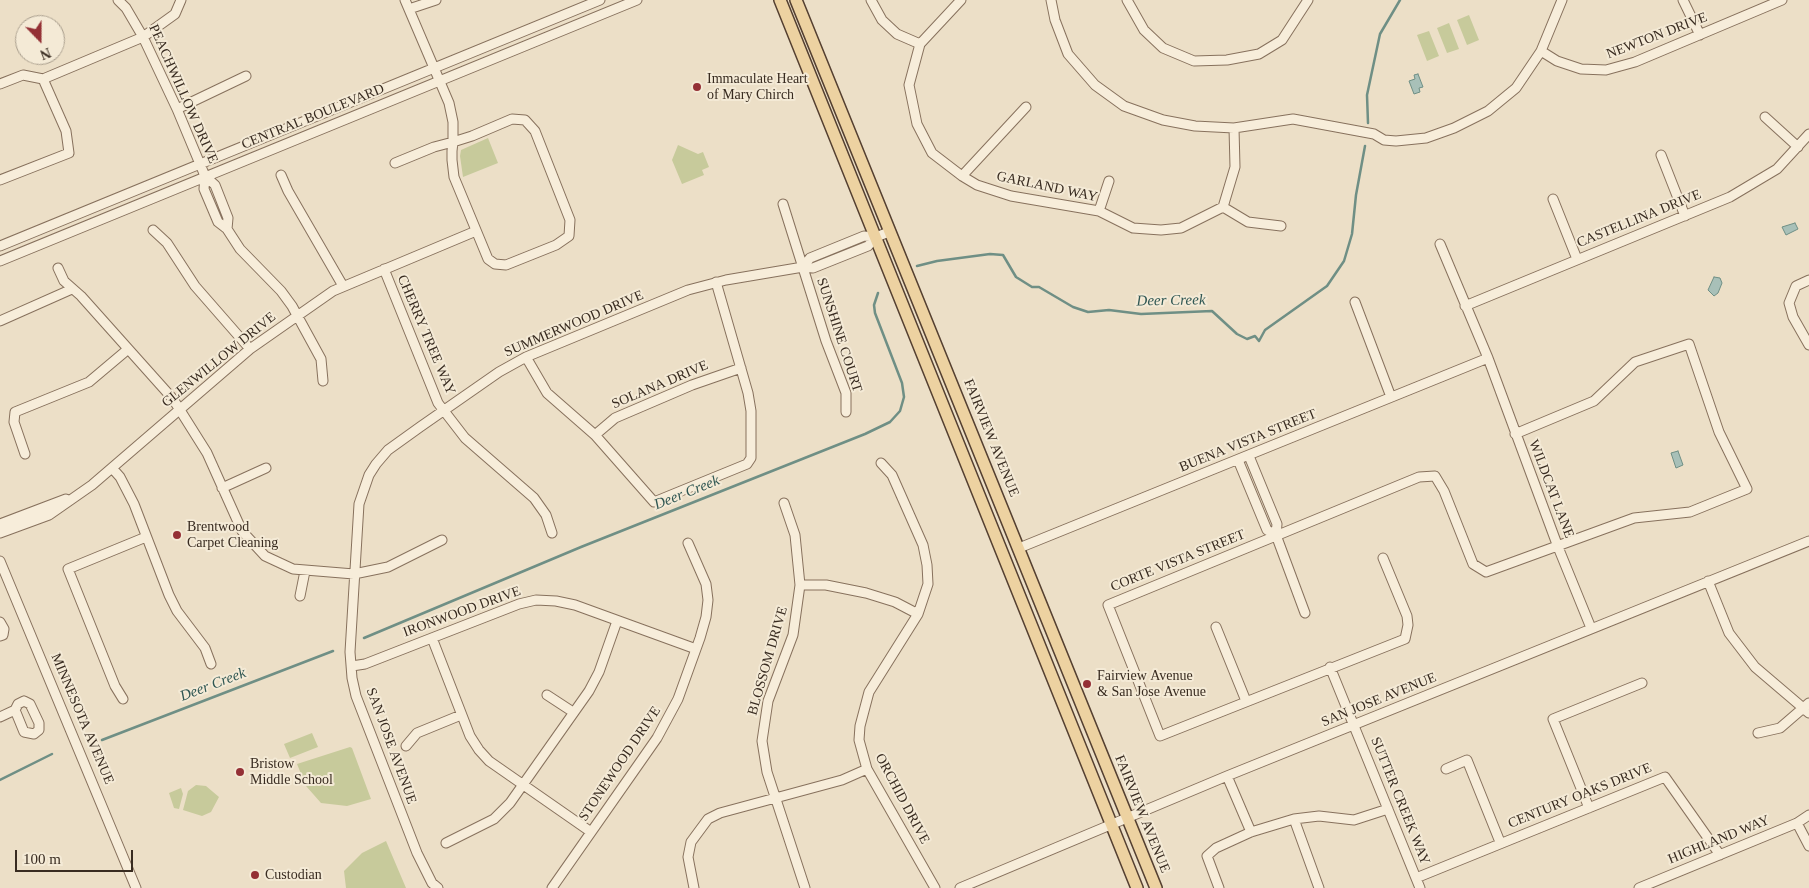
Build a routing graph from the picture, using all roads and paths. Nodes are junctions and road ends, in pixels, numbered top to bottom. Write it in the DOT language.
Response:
graph roads {
  1 [pos="118,0"];
  2 [pos="181,0"];
  3 [pos="436,0"];
  4 [pos="600,0"];
  5 [pos="637,0"];
  6 [pos="780,0"];
  7 [pos="796,0"];
  8 [pos="871,0"];
  9 [pos="961,0"];
  10 [pos="1051,0"];
  11 [pos="1127,0"];
  12 [pos="1308,0"];
  13 [pos="1562,0"];
  14 [pos="1683,0"];
  15 [pos="1782,0"];
  16 [pos="407,4"];
  17 [pos="1700,35"];
  18 [pos="143,37"];
  19 [pos="920,44"];
  20 [pos="1541,52"];
  21 [pos="434,67"];
  22 [pos="246,76"];
  23 [pos="44,79"];
  24 [pos="439,80"];
  25 [pos="0,84"];
  26 [pos="1026,107"];
  27 [pos="176,109"];
  28 [pos="1765,117"];
  29 [pos="1234,128"];
  30 [pos="1809,134"];
  31 [pos="453,142"];
  32 [pos="1798,147"];
  33 [pos="1661,155"];
  34 [pos="396,163"];
  35 [pos="200,164"];
  36 [pos="281,175"];
  37 [pos="205,176"];
  38 [pos="962,176"];
  39 [pos="0,180"];
  40 [pos="1109,181"];
  41 [pos="1553,199"];
  42 [pos="783,204"];
  43 [pos="1223,207"];
  44 [pos="1099,211"];
  45 [pos="1685,216"];
  46 [pos="1281,226"];
  47 [pos="153,230"];
  48 [pos="476,231"];
  49 [pos="889,232"];
  50 [pos="876,237"];
  51 [pos="1440,244"];
  52 [pos="0,246"];
  53 [pos="1577,259"];
  54 [pos="0,261"];
  55 [pos="803,267"];
  56 [pos="58,268"];
  57 [pos="384,269"];
  58 [pos="1809,280"];
  59 [pos="716,282"];
  60 [pos="344,286"];
  61 [pos="72,289"];
  62 [pos="1355,302"];
  63 [pos="1465,306"];
  64 [pos="297,315"];
  65 [pos="0,322"];
  66 [pos="1809,345"];
  67 [pos="250,349"];
  68 [pos="127,350"];
  69 [pos="526,356"];
  70 [pos="1488,358"];
  71 [pos="741,368"];
  72 [pos="323,381"];
  73 [pos="1391,397"];
  74 [pos="180,410"];
  75 [pos="444,410"];
  76 [pos="846,412"];
  77 [pos="1515,434"];
  78 [pos="595,435"];
  79 [pos="25,454"];
  80 [pos="1249,456"];
  81 [pos="1238,460"];
  82 [pos="881,463"];
  83 [pos="112,468"];
  84 [pos="266,468"];
  85 [pos="222,488"];
  86 [pos="76,495"];
  87 [pos="784,503"];
  88 [pos="0,524"];
  89 [pos="0,533"];
  90 [pos="552,533"];
  91 [pos="1276,535"];
  92 [pos="146,537"];
  93 [pos="442,540"];
  94 [pos="1809,540"];
  95 [pos="688,543"];
  96 [pos="1558,547"];
  97 [pos="1019,548"];
  98 [pos="1383,558"];
  99 [pos="0,561"];
  100 [pos="304,571"];
  101 [pos="354,574"];
  102 [pos="1708,581"];
  103 [pos="800,585"];
  104 [pos="300,596"];
  105 [pos="1305,613"];
  106 [pos="918,614"];
  107 [pos="617,621"];
  108 [pos="0,622"];
  109 [pos="1216,627"];
  110 [pos="1591,628"];
  111 [pos="0,636"];
  112 [pos="432,638"];
  113 [pos="696,649"];
  114 [pos="211,664"];
  115 [pos="352,666"];
  116 [pos="1330,667"];
  117 [pos="1642,683"];
  118 [pos="547,694"];
  119 [pos="124,699"];
  120 [pos="1246,701"];
  121 [pos="1807,708"];
  122 [pos="15,710"];
  123 [pos="573,712"];
  124 [pos="461,715"];
  125 [pos="0,716"];
  126 [pos="1355,724"];
  127 [pos="1758,733"];
  128 [pos="406,746"];
  129 [pos="1446,769"];
  130 [pos="867,770"];
  131 [pos="1227,776"];
  132 [pos="523,784"];
  133 [pos="775,798"];
  134 [pos="1589,808"];
  135 [pos="1388,809"];
  136 [pos="1809,816"];
  137 [pos="1128,819"];
  138 [pos="1294,819"];
  139 [pos="1797,823"];
  140 [pos="1113,825"];
  141 [pos="591,832"];
  142 [pos="1251,832"];
  143 [pos="1500,842"];
  144 [pos="446,843"];
  145 [pos="1809,846"];
  146 [pos="1720,855"];
  147 [pos="1416,878"];
  148 [pos="556,887"];
  149 [pos="136,888"];
  150 [pos="438,888"];
  151 [pos="694,888"];
  152 [pos="805,888"];
  153 [pos="935,888"];
  154 [pos="960,888"];
  155 [pos="1138,888"];
  156 [pos="1156,888"];
  157 [pos="1218,888"];
  158 [pos="1319,888"];
  159 [pos="1420,888"];
  160 [pos="1639,888"];
  1 -- 18 [label="street, PEACHWILLOW DRIVE"];
  2 -- 18 [label="street"];
  3 -- 16 [label="street"];
  4 -- 21 [label="street, CENTRAL BOULEVARD"];
  5 -- 24 [label="street, CENTRAL BOULEVARD"];
  6 -- 50 [label="main road"];
  7 -- 49 [label="main road, FAIRVIEW AVENUE"];
  8 -- 19 [label="street"];
  9 -- 19 [label="street, GARLAND WAY"];
  10 -- 29 [label="street"];
  11 -- 12 [label="street"];
  13 -- 20 [label="street"];
  14 -- 17 [label="street"];
  15 -- 17 [label="street, NEWTON DRIVE"];
  16 -- 21 [label="street"];
  17 -- 20 [label="street, NEWTON DRIVE"];
  18 -- 23 [label="street"];
  18 -- 27 [label="street, PEACHWILLOW DRIVE"];
  19 -- 38 [label="street, GARLAND WAY"];
  20 -- 29 [label="street"];
  21 -- 24 [label="street"];
  21 -- 35 [label="street, CENTRAL BOULEVARD"];
  22 -- 27 [label="street"];
  23 -- 25 [label="street"];
  23 -- 39 [label="street"];
  24 -- 31 [label="street"];
  24 -- 37 [label="street, CENTRAL BOULEVARD"];
  26 -- 38 [label="street"];
  27 -- 35 [label="street, PEACHWILLOW DRIVE"];
  28 -- 32 [label="street"];
  29 -- 43 [label="street"];
  30 -- 32 [label="street, CASTELLINA DRIVE"];
  31 -- 34 [label="street"];
  31 -- 48 [label="street"];
  31 -- 48 [label="street"];
  32 -- 45 [label="street, CASTELLINA DRIVE"];
  33 -- 45 [label="street"];
  35 -- 37 [label="street, PEACHWILLOW DRIVE"];
  35 -- 52 [label="street, CENTRAL BOULEVARD"];
  36 -- 60 [label="street"];
  37 -- 54 [label="street, CENTRAL BOULEVARD"];
  37 -- 64 [label="street, PEACHWILLOW DRIVE"];
  38 -- 44 [label="street, GARLAND WAY"];
  40 -- 44 [label="street"];
  41 -- 53 [label="street"];
  42 -- 55 [label="street, SUNSHINE COURT"];
  43 -- 44 [label="street, GARLAND WAY"];
  43 -- 46 [label="street"];
  45 -- 53 [label="street, CASTELLINA DRIVE"];
  47 -- 67 [label="street"];
  48 -- 57 [label="street, GLENWILLOW DRIVE"];
  49 -- 50 [label="street, SUMMERWOOD DRIVE"];
  49 -- 97 [label="main road, FAIRVIEW AVENUE"];
  50 -- 55 [label="street, SUMMERWOOD DRIVE"];
  50 -- 140 [label="main road"];
  51 -- 63 [label="street, WILDCAT LANE"];
  53 -- 63 [label="street, CASTELLINA DRIVE"];
  55 -- 59 [label="street, SUMMERWOOD DRIVE"];
  55 -- 76 [label="street, SUNSHINE COURT"];
  56 -- 61 [label="street"];
  57 -- 60 [label="street, GLENWILLOW DRIVE"];
  57 -- 75 [label="street, CHERRY TREE WAY"];
  58 -- 66 [label="street"];
  59 -- 69 [label="street, SUMMERWOOD DRIVE"];
  59 -- 71 [label="street"];
  60 -- 64 [label="street, GLENWILLOW DRIVE"];
  61 -- 65 [label="street"];
  61 -- 68 [label="street"];
  62 -- 73 [label="street"];
  63 -- 70 [label="street, WILDCAT LANE"];
  64 -- 67 [label="street, GLENWILLOW DRIVE"];
  64 -- 72 [label="street, PEACHWILLOW DRIVE"];
  67 -- 74 [label="street, GLENWILLOW DRIVE"];
  68 -- 74 [label="street"];
  68 -- 79 [label="street"];
  69 -- 75 [label="street, SUMMERWOOD DRIVE"];
  69 -- 78 [label="street"];
  70 -- 73 [label="street, BUENA VISTA STREET"];
  70 -- 77 [label="street, WILDCAT LANE"];
  71 -- 78 [label="street, SOLANA DRIVE"];
  71 -- 78 [label="street"];
  73 -- 80 [label="street, BUENA VISTA STREET"];
  74 -- 83 [label="street, GLENWILLOW DRIVE"];
  74 -- 85 [label="street"];
  75 -- 90 [label="street, CHERRY TREE WAY"];
  75 -- 101 [label="street, SUMMERWOOD DRIVE"];
  77 -- 96 [label="street, WILDCAT LANE"];
  77 -- 96 [label="street"];
  80 -- 81 [label="street, BUENA VISTA STREET"];
  80 -- 91 [label="street"];
  81 -- 91 [label="street"];
  81 -- 97 [label="street, BUENA VISTA STREET"];
  82 -- 106 [label="street, ORCHID DRIVE"];
  83 -- 86 [label="street, GLENWILLOW DRIVE"];
  83 -- 92 [label="street"];
  84 -- 85 [label="street"];
  85 -- 100 [label="street"];
  86 -- 88 [label="street, GLENWILLOW DRIVE"];
  86 -- 89 [label="street, GLENWILLOW DRIVE"];
  87 -- 103 [label="street, BLOSSOM DRIVE"];
  91 -- 96 [label="street, CORTE VISTA STREET"];
  91 -- 105 [label="street"];
  91 -- 120 [label="street, CORTE VISTA STREET"];
  92 -- 114 [label="street"];
  92 -- 119 [label="street"];
  93 -- 101 [label="street"];
  94 -- 102 [label="street, SAN JOSE AVENUE"];
  95 -- 113 [label="street, STONEWOOD DRIVE"];
  96 -- 110 [label="street, WILDCAT LANE"];
  97 -- 137 [label="main road, FAIRVIEW AVENUE"];
  98 -- 116 [label="street, CORTE VISTA STREET"];
  99 -- 149 [label="street, MINNESOTA AVENUE"];
  100 -- 101 [label="street"];
  100 -- 104 [label="street"];
  101 -- 115 [label="street, SAN JOSE AVENUE"];
  102 -- 110 [label="street, SAN JOSE AVENUE"];
  102 -- 121 [label="street"];
  103 -- 106 [label="street"];
  103 -- 133 [label="street, BLOSSOM DRIVE"];
  106 -- 130 [label="street, ORCHID DRIVE"];
  107 -- 112 [label="street, IRONWOOD DRIVE"];
  107 -- 113 [label="street, IRONWOOD DRIVE"];
  107 -- 123 [label="street"];
  108 -- 111 [label="street"];
  109 -- 120 [label="street"];
  110 -- 126 [label="street, SAN JOSE AVENUE"];
  112 -- 115 [label="street, IRONWOOD DRIVE"];
  112 -- 124 [label="street"];
  113 -- 141 [label="street, STONEWOOD DRIVE"];
  115 -- 150 [label="street, SAN JOSE AVENUE"];
  116 -- 120 [label="street, CORTE VISTA STREET"];
  116 -- 126 [label="street, SUTTER CREEK WAY"];
  117 -- 134 [label="street"];
  118 -- 123 [label="street"];
  121 -- 127 [label="street"];
  122 -- 125 [label="street"];
  123 -- 132 [label="street"];
  124 -- 128 [label="street"];
  124 -- 132 [label="street"];
  126 -- 131 [label="street, SAN JOSE AVENUE"];
  126 -- 135 [label="street, SUTTER CREEK WAY"];
  129 -- 143 [label="street"];
  130 -- 133 [label="street"];
  130 -- 153 [label="street, ORCHID DRIVE"];
  131 -- 137 [label="street, SAN JOSE AVENUE"];
  131 -- 142 [label="street"];
  132 -- 141 [label="street"];
  132 -- 144 [label="street"];
  133 -- 151 [label="street"];
  133 -- 152 [label="street, BLOSSOM DRIVE"];
  134 -- 143 [label="street, CENTURY OAKS DRIVE"];
  134 -- 146 [label="street, CENTURY OAKS DRIVE"];
  135 -- 138 [label="street"];
  135 -- 147 [label="street, SUTTER CREEK WAY"];
  136 -- 139 [label="street, HIGHLAND WAY"];
  137 -- 140 [label="street, SAN JOSE AVENUE"];
  137 -- 156 [label="main road, FAIRVIEW AVENUE"];
  138 -- 142 [label="street"];
  138 -- 158 [label="street"];
  139 -- 145 [label="street"];
  139 -- 146 [label="street, HIGHLAND WAY"];
  140 -- 154 [label="street, SAN JOSE AVENUE"];
  140 -- 155 [label="main road"];
  141 -- 148 [label="street, STONEWOOD DRIVE"];
  142 -- 157 [label="street"];
  143 -- 147 [label="street, CENTURY OAKS DRIVE"];
  146 -- 160 [label="street, HIGHLAND WAY"];
  147 -- 159 [label="street, SUTTER CREEK WAY"];
}
